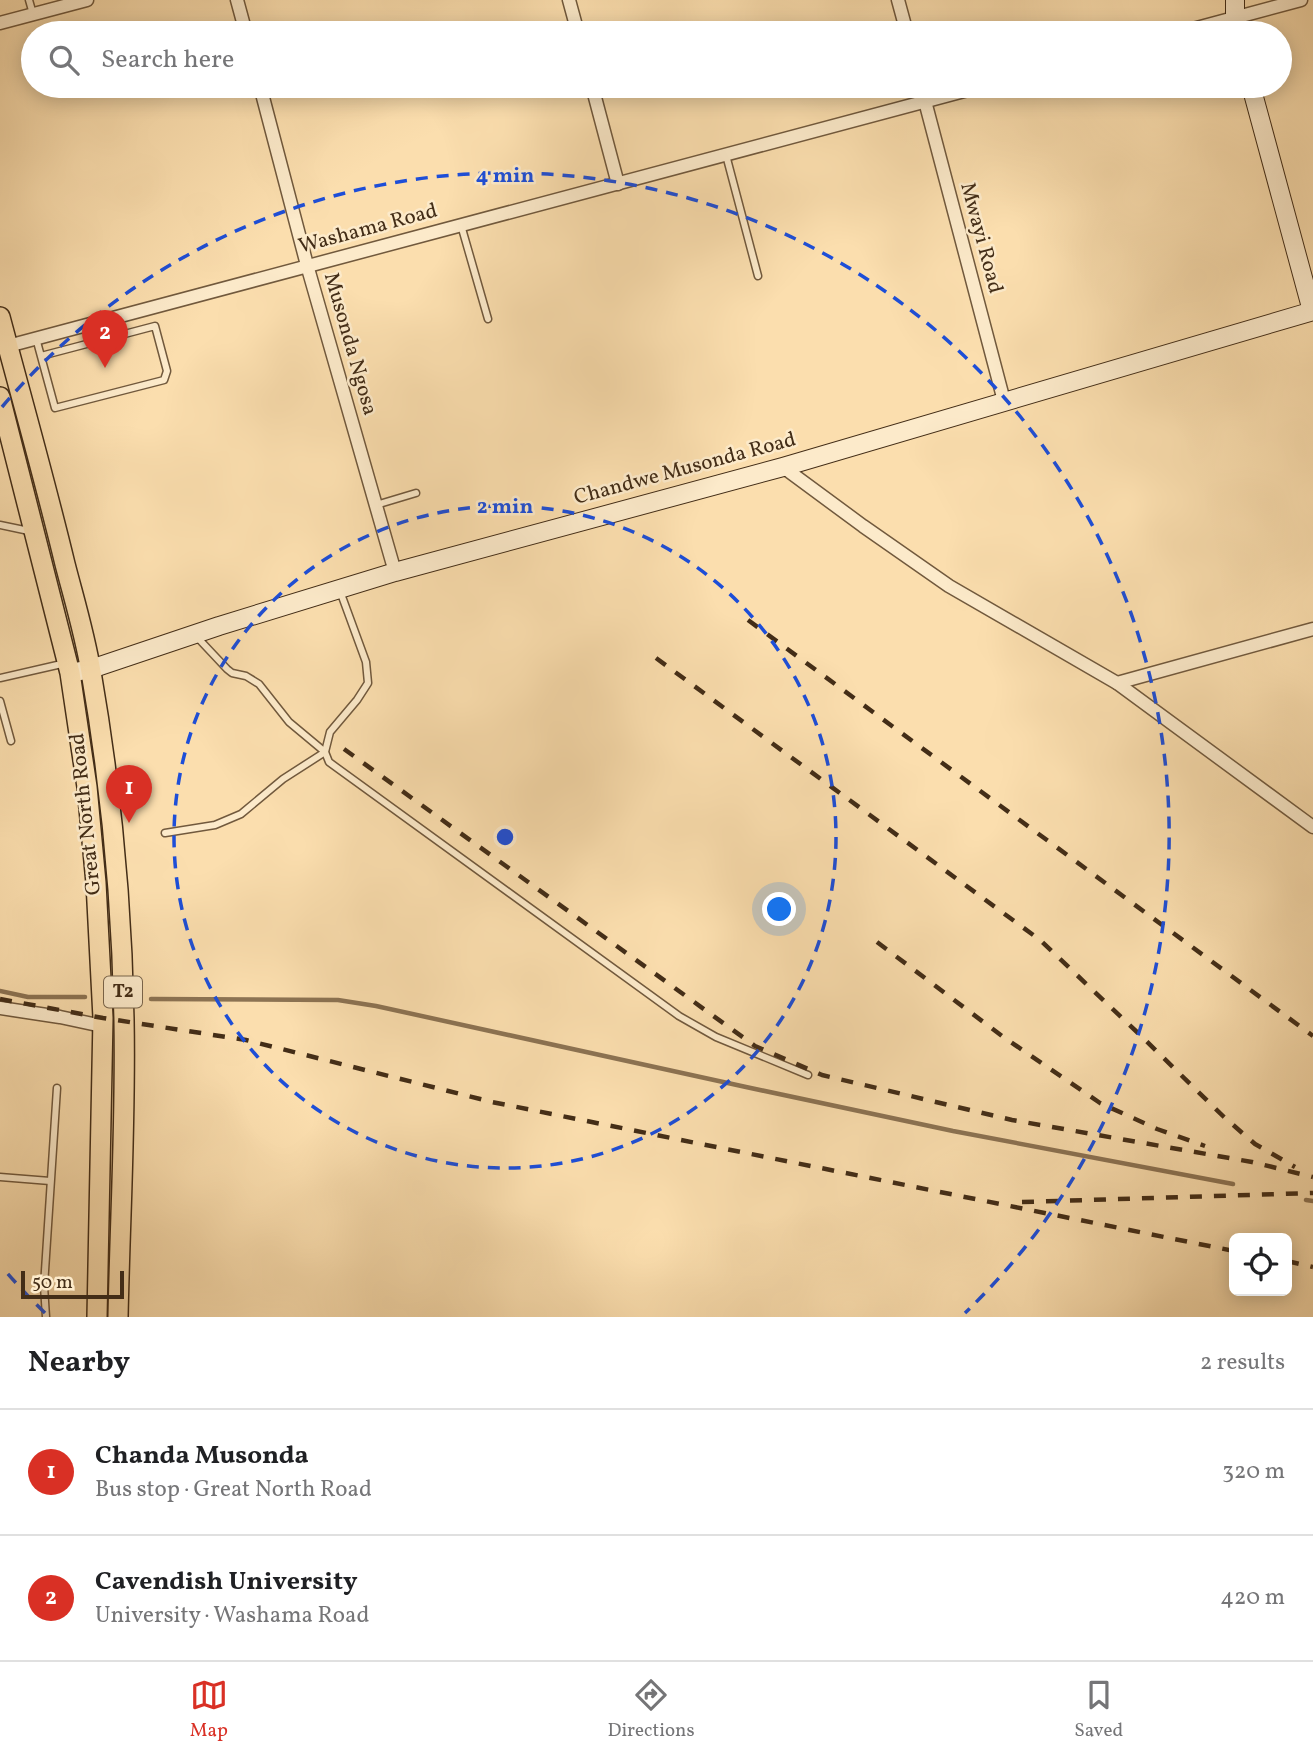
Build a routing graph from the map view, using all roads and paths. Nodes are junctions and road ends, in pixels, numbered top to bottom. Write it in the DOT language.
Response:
graph roads {
  1 [pos="29,0"];
  2 [pos="87,0"];
  3 [pos="237,0"];
  4 [pos="569,0"];
  5 [pos="898,0"];
  6 [pos="1300,0"];
  7 [pos="33,15"];
  8 [pos="1236,17"];
  9 [pos="243,21"];
  10 [pos="575,21"];
  11 [pos="904,21"];
  12 [pos="0,23"];
  13 [pos="263,98"];
  14 [pos="595,98"];
  15 [pos="925,98"];
  16 [pos="937,98"];
  17 [pos="1254,98"];
  18 [pos="926,101"];
  19 [pos="726,155"];
  20 [pos="618,184"];
  21 [pos="461,225"];
  22 [pos="307,265"];
  23 [pos="758,276"];
  24 [pos="1312,311"];
  25 [pos="0,317"];
  26 [pos="488,319"];
  27 [pos="36,338"];
  28 [pos="8,346"];
  29 [pos="41,356"];
  30 [pos="0,397"];
  31 [pos="1004,401"];
  32 [pos="783,467"];
  33 [pos="416,493"];
  34 [pos="376,505"];
  35 [pos="0,525"];
  36 [pos="34,532"];
  37 [pos="395,572"];
  38 [pos="340,589"];
  39 [pos="1313,629"];
  40 [pos="194,635"];
  41 [pos="68,668"];
  42 [pos="91,669"];
  43 [pos="0,678"];
  44 [pos="1117,683"];
  45 [pos="0,701"];
  46 [pos="11,741"];
  47 [pos="325,752"];
  48 [pos="1313,827"];
  49 [pos="165,833"];
  50 [pos="0,1008"];
  51 [pos="102,1026"];
  52 [pos="808,1074"];
  53 [pos="57,1088"];
  54 [pos="0,1177"];
  55 [pos="50,1181"];
  56 [pos="46,1317"];
  57 [pos="97,1317"];
  58 [pos="118,1317"];
  1 -- 7 [label="lane"];
  2 -- 7 [label="street"];
  3 -- 9 [label="street"];
  4 -- 10 [label="street"];
  5 -- 11 [label="street"];
  6 -- 8 [label="street"];
  7 -- 12 [label="street"];
  13 -- 22 [label="street, Musonda Ngosa"];
  14 -- 20 [label="street"];
  15 -- 18 [label="street, Mwayi Road"];
  16 -- 18 [label="street, Washama Road"];
  17 -- 24 [label="street"];
  18 -- 19 [label="street, Washama Road"];
  18 -- 31 [label="street, Mwayi Road"];
  19 -- 20 [label="street, Washama Road"];
  19 -- 23 [label="lane"];
  20 -- 21 [label="street, Washama Road"];
  21 -- 22 [label="street, Washama Road"];
  21 -- 26 [label="lane"];
  22 -- 27 [label="street, Washama Road"];
  22 -- 34 [label="street, Musonda Ngosa"];
  24 -- 31 [label="street, Chandwe Musonda Road"];
  25 -- 28 [label="main road, Great North Road / T2"];
  27 -- 28 [label="street, Washama Road"];
  27 -- 29 [label="lane"];
  28 -- 42 [label="main road, Great North Road / T2"];
  29 -- 29 [label="lane"];
  30 -- 36 [label="main road, Great North Road / T2"];
  31 -- 32 [label="street, Chandwe Musonda Road"];
  32 -- 37 [label="street, Chandwe Musonda Road"];
  32 -- 44 [label="street"];
  33 -- 34 [label="lane"];
  34 -- 37 [label="street, Musonda Ngosa"];
  35 -- 36 [label="lane"];
  36 -- 41 [label="main road, Great North Road / T2"];
  37 -- 38 [label="street, Chandwe Musonda Road"];
  38 -- 40 [label="street, Chandwe Musonda Road"];
  38 -- 47 [label="lane"];
  39 -- 44 [label="street"];
  40 -- 42 [label="street, Chandwe Musonda Road"];
  40 -- 47 [label="lane"];
  41 -- 42 [label="street, Chandwe Musonda Road"];
  41 -- 43 [label="lane"];
  41 -- 51 [label="main road, Great North Road / T2"];
  42 -- 58 [label="main road, Great North Road / T2"];
  44 -- 48 [label="street"];
  45 -- 46 [label="lane"];
  47 -- 49 [label="lane"];
  47 -- 52 [label="lane"];
  50 -- 51 [label="street"];
  51 -- 57 [label="main road, Great North Road / T2"];
  53 -- 55 [label="lane"];
  54 -- 55 [label="lane"];
  55 -- 56 [label="lane"];
}
